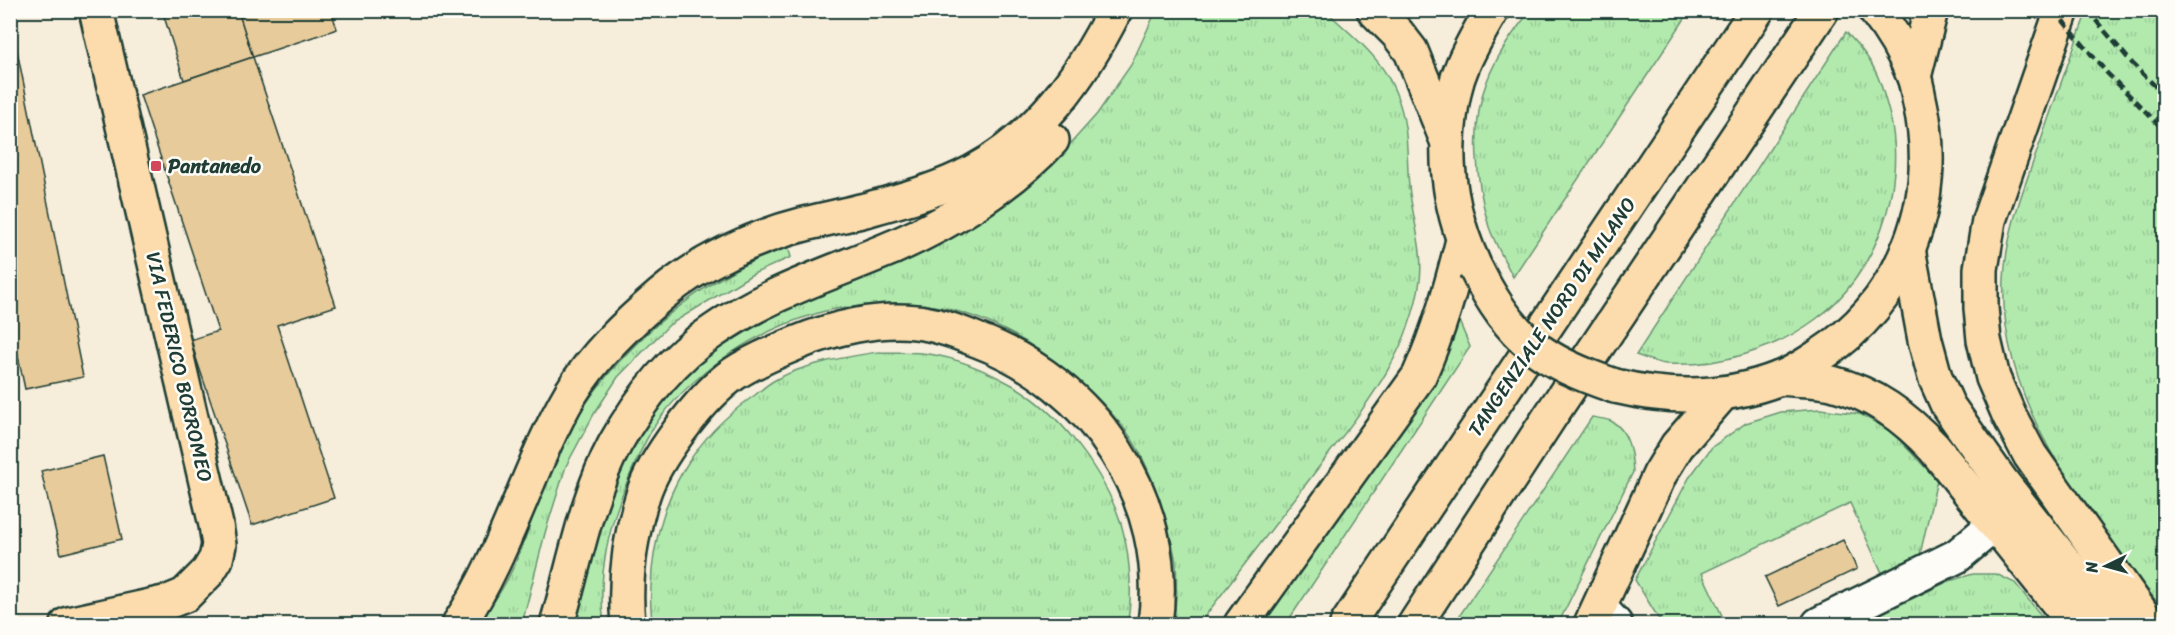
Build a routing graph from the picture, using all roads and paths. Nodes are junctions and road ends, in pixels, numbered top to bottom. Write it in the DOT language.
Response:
graph roads {
  1 [pos="96,10"];
  2 [pos="1115,10"];
  3 [pos="1135,10"];
  4 [pos="1374,10"];
  5 [pos="1492,10"];
  6 [pos="1757,10"];
  7 [pos="1822,10"];
  8 [pos="1931,10"];
  9 [pos="2062,10"];
  10 [pos="1876,12"];
  11 [pos="1914,77"];
  12 [pos="1447,141"];
  13 [pos="1463,240"];
  14 [pos="1908,249"];
  15 [pos="1780,378"];
  16 [pos="1723,393"];
  17 [pos="1995,524"];
  18 [pos="2083,585"];
  19 [pos="1602,619"];
  20 [pos="68,624"];
  21 [pos="459,624"];
  22 [pos="557,624"];
  23 [pos="628,624"];
  24 [pos="1155,624"];
  25 [pos="1241,624"];
  26 [pos="1347,624"];
  27 [pos="1415,624"];
  28 [pos="1819,624"];
  29 [pos="2074,624"];
  30 [pos="2114,624"];
  31 [pos="2121,624"];
  32 [pos="2149,624"];
  1 -- 20 [label="main road, VIA FEDERICO BORROMEO"];
  2 -- 21 [label="main road"];
  3 -- 22 [label="main road"];
  4 -- 12 [label="main road"];
  5 -- 12 [label="main road"];
  6 -- 26 [label="main road, TANGENZIALE NORD DI MILANO"];
  7 -- 27 [label="main road"];
  8 -- 11 [label="main road"];
  9 -- 32 [label="main road"];
  10 -- 11 [label="main road"];
  11 -- 14 [label="main road"];
  12 -- 13 [label="main road"];
  13 -- 16 [label="main road, bridge"];
  13 -- 25 [label="main road"];
  14 -- 15 [label="main road"];
  14 -- 18 [label="main road"];
  15 -- 16 [label="main road"];
  15 -- 17 [label="main road"];
  16 -- 19 [label="main road"];
  17 -- 28 [label="lane"];
  17 -- 29 [label="main road"];
  18 -- 30 [label="main road"];
  18 -- 31 [label="main road"];
  23 -- 24 [label="main road"];
}
